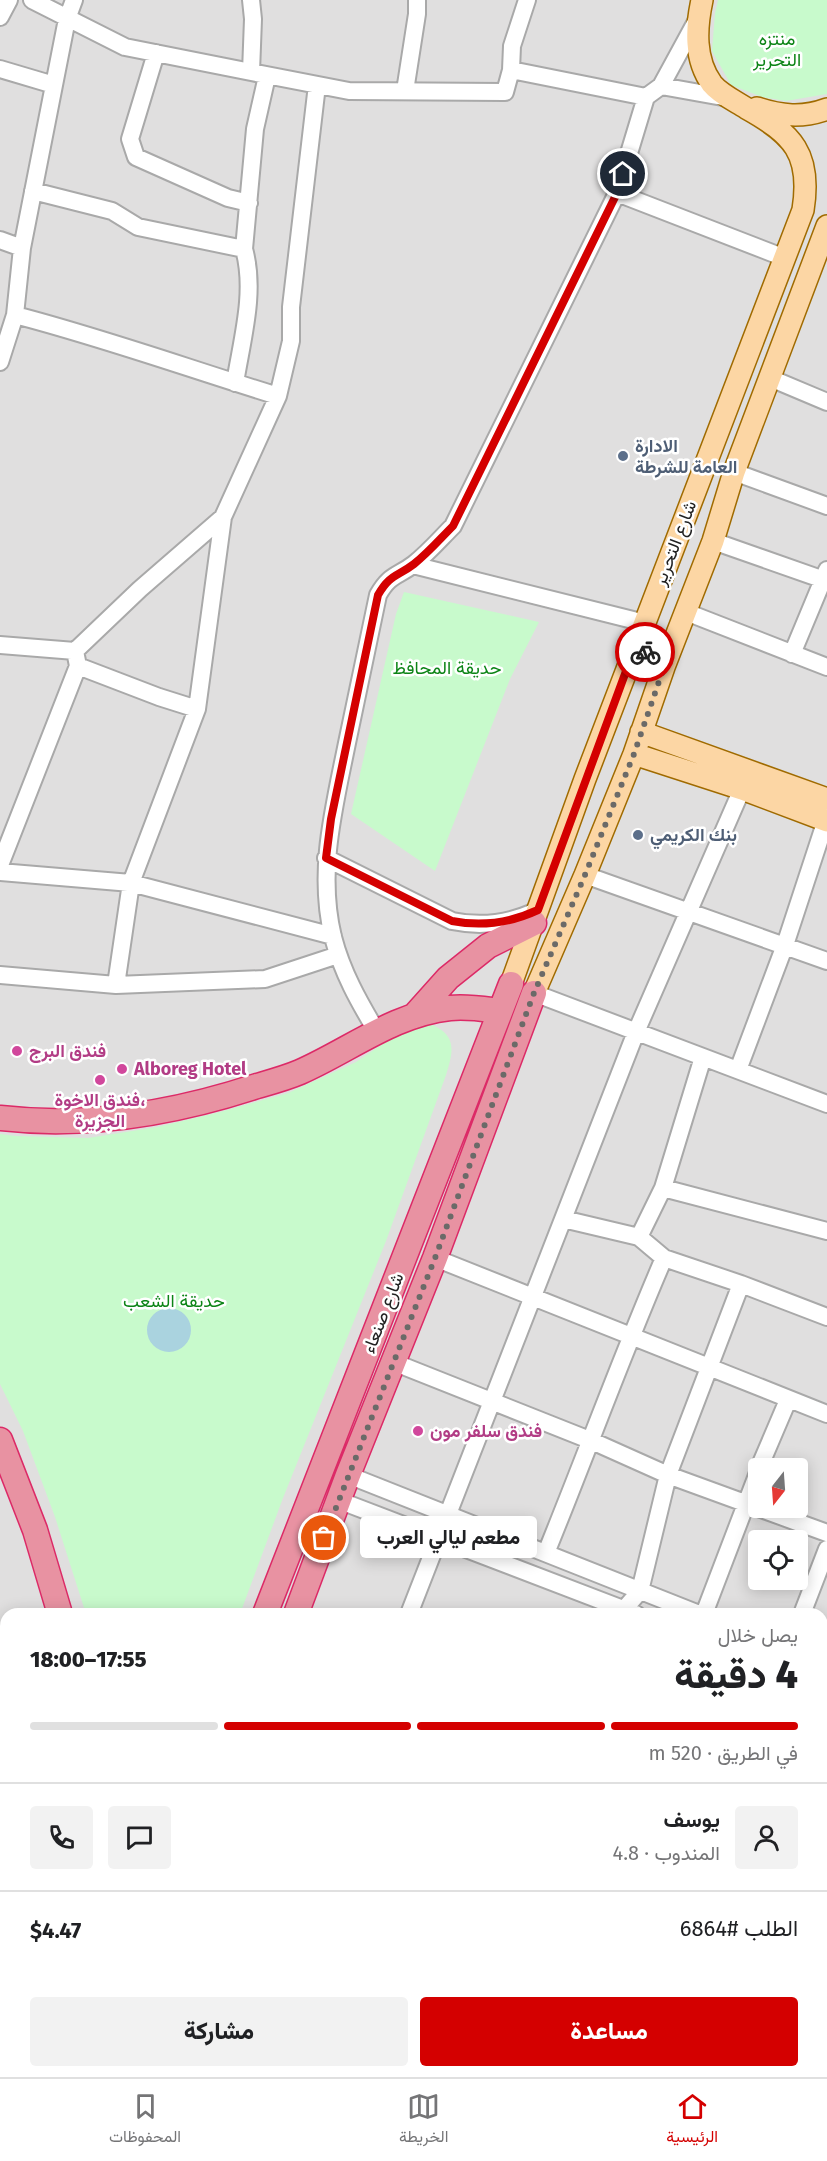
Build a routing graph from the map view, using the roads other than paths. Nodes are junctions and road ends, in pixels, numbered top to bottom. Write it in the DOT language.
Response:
graph roads {
  1 [pos="9,0"];
  2 [pos="32,0"];
  3 [pos="74,0"];
  4 [pos="251,0"];
  5 [pos="417,0"];
  6 [pos="527,0"];
  7 [pos="700,8"];
  8 [pos="0,17"];
  9 [pos="67,19"];
  10 [pos="156,53"];
  11 [pos="0,69"];
  12 [pos="511,70"];
  13 [pos="259,74"];
  14 [pos="54,85"];
  15 [pos="317,85"];
  16 [pos="661,86"];
  17 [pos="405,92"];
  18 [pos="646,97"];
  19 [pos="731,99"];
  20 [pos="827,109"];
  21 [pos="33,191"];
  22 [pos="617,193"];
  23 [pos="249,203"];
  24 [pos="827,226"];
  25 [pos="0,240"];
  26 [pos="22,248"];
  27 [pos="244,249"];
  28 [pos="822,253"];
  29 [pos="785,258"];
  30 [pos="15,315"];
  31 [pos="3,343"];
  32 [pos="0,362"];
  33 [pos="770,378"];
  34 [pos="235,382"];
  35 [pos="278,396"];
  36 [pos="827,402"];
  37 [pos="734,472"];
  38 [pos="827,506"];
  39 [pos="223,517"];
  40 [pos="713,541"];
  41 [pos="413,565"];
  42 [pos="825,577"];
  43 [pos="647,617"];
  44 [pos="683,618"];
  45 [pos="0,645"];
  46 [pos="792,654"];
  47 [pos="632,655"];
  48 [pos="77,658"];
  49 [pos="664,667"];
  50 [pos="827,667"];
  51 [pos="197,708"];
  52 [pos="641,732"];
  53 [pos="634,754"];
  54 [pos="742,789"];
  55 [pos="827,799"];
  56 [pos="826,820"];
  57 [pos="326,858"];
  58 [pos="0,865"];
  59 [pos="0,872"];
  60 [pos="585,875"];
  61 [pos="131,883"];
  62 [pos="689,912"];
  63 [pos="536,917"];
  64 [pos="333,936"];
  65 [pos="785,945"];
  66 [pos="338,955"];
  67 [pos="827,961"];
  68 [pos="0,975"];
  69 [pos="511,984"];
  70 [pos="116,985"];
  71 [pos="534,993"];
  72 [pos="501,1011"];
  73 [pos="414,1016"];
  74 [pos="377,1032"];
  75 [pos="636,1032"];
  76 [pos="703,1057"];
  77 [pos="738,1070"];
  78 [pos="827,1104"];
  79 [pos="0,1118"];
  80 [pos="663,1188"];
  81 [pos="563,1219"];
  82 [pos="827,1231"];
  83 [pos="639,1237"];
  84 [pos="435,1258"];
  85 [pos="664,1258"];
  86 [pos="741,1284"];
  87 [pos="533,1297"];
  88 [pos="827,1317"];
  89 [pos="630,1336"];
  90 [pos="393,1362"];
  91 [pos="710,1366"];
  92 [pos="788,1400"];
  93 [pos="492,1401"];
  94 [pos="827,1414"];
  95 [pos="0,1440"];
  96 [pos="592,1441"];
  97 [pos="764,1458"];
  98 [pos="348,1475"];
  99 [pos="668,1475"];
  100 [pos="748,1496"];
  101 [pos="338,1500"];
  102 [pos="745,1504"];
  103 [pos="448,1515"];
  104 [pos="827,1533"];
  105 [pos="439,1539"];
  106 [pos="827,1549"];
  107 [pos="546,1553"];
  108 [pos="640,1591"];
  109 [pos="58,1608"];
  110 [pos="267,1608"];
  111 [pos="298,1608"];
  112 [pos="411,1608"];
  113 [pos="617,1608"];
  114 [pos="629,1608"];
  115 [pos="684,1608"];
  116 [pos="706,1608"];
  117 [pos="804,1608"];
  1 -- 8 [label="street"];
  2 -- 9 [label="street"];
  3 -- 9 [label="street"];
  4 -- 13 [label="street"];
  5 -- 17 [label="street"];
  6 -- 12 [label="street"];
  7 -- 16 [label="street"];
  7 -- 19 [label="main road, شارع التحرير"];
  9 -- 10 [label="street"];
  9 -- 14 [label="street"];
  10 -- 13 [label="street"];
  10 -- 23 [label="street"];
  11 -- 14 [label="street"];
  12 -- 17 [label="street"];
  12 -- 18 [label="street"];
  13 -- 15 [label="street"];
  13 -- 23 [label="street"];
  14 -- 21 [label="street"];
  15 -- 17 [label="street"];
  15 -- 35 [label="street"];
  16 -- 18 [label="street"];
  16 -- 19 [label="street"];
  18 -- 22 [label="street"];
  19 -- 20 [label="main road"];
  19 -- 29 [label="main road, شارع التحرير"];
  21 -- 26 [label="street"];
  21 -- 27 [label="street"];
  22 -- 29 [label="street"];
  22 -- 41 [label="street"];
  23 -- 27 [label="street"];
  24 -- 28 [label="main road, شارع التحرير"];
  25 -- 26 [label="street"];
  26 -- 30 [label="street"];
  27 -- 34 [label="street"];
  28 -- 33 [label="main road, شارع التحرير"];
  29 -- 43 [label="main road, شارع التحرير"];
  30 -- 31 [label="street"];
  30 -- 34 [label="street"];
  31 -- 32 [label="street"];
  33 -- 36 [label="street"];
  33 -- 37 [label="main road, شارع التحرير"];
  34 -- 35 [label="street"];
  35 -- 39 [label="street"];
  37 -- 38 [label="street"];
  37 -- 40 [label="main road, شارع التحرير"];
  39 -- 48 [label="street"];
  39 -- 51 [label="street"];
  40 -- 42 [label="street"];
  40 -- 44 [label="main road, شارع التحرير"];
  41 -- 43 [label="street"];
  41 -- 57 [label="street"];
  42 -- 46 [label="street"];
  43 -- 44 [label="main road"];
  43 -- 47 [label="main road, شارع التحرير"];
  44 -- 46 [label="street"];
  44 -- 49 [label="main road, شارع التحرير"];
  45 -- 48 [label="street"];
  46 -- 50 [label="street"];
  47 -- 49 [label="main road"];
  47 -- 63 [label="main road, شارع التحرير"];
  48 -- 51 [label="street"];
  48 -- 58 [label="street"];
  49 -- 52 [label="main road, شارع التحرير"];
  51 -- 61 [label="street"];
  52 -- 53 [label="main road, شارع التحرير"];
  52 -- 55 [label="main road"];
  53 -- 54 [label="main road"];
  53 -- 60 [label="main road, شارع التحرير"];
  54 -- 56 [label="main road"];
  54 -- 62 [label="street"];
  56 -- 65 [label="street"];
  57 -- 63 [label="street"];
  57 -- 64 [label="street"];
  59 -- 61 [label="street"];
  60 -- 62 [label="street"];
  60 -- 71 [label="main road, شارع التحرير"];
  61 -- 64 [label="street"];
  61 -- 70 [label="street"];
  62 -- 65 [label="street"];
  62 -- 75 [label="street"];
  63 -- 69 [label="main road, شارع التحرير"];
  63 -- 73 [label="highway"];
  64 -- 66 [label="street"];
  65 -- 67 [label="street"];
  65 -- 77 [label="street"];
  66 -- 70 [label="street"];
  66 -- 74 [label="street"];
  68 -- 70 [label="street"];
  69 -- 72 [label="highway, شارع صنعاء"];
  71 -- 75 [label="street"];
  71 -- 84 [label="highway, شارع صنعاء"];
  72 -- 73 [label="highway"];
  72 -- 110 [label="highway, شارع صنعاء"];
  73 -- 74 [label="highway"];
  74 -- 79 [label="highway"];
  75 -- 76 [label="street"];
  75 -- 81 [label="street"];
  76 -- 77 [label="street"];
  76 -- 80 [label="street"];
  77 -- 78 [label="street"];
  80 -- 82 [label="street"];
  80 -- 83 [label="street"];
  81 -- 83 [label="street"];
  81 -- 87 [label="street"];
  83 -- 85 [label="street"];
  84 -- 87 [label="street"];
  84 -- 90 [label="highway, شارع صنعاء"];
  85 -- 86 [label="street"];
  85 -- 89 [label="street"];
  86 -- 88 [label="street"];
  86 -- 91 [label="street"];
  87 -- 89 [label="street"];
  87 -- 93 [label="street"];
  89 -- 91 [label="street"];
  89 -- 96 [label="street"];
  90 -- 93 [label="street"];
  90 -- 98 [label="highway, شارع صنعاء"];
  91 -- 92 [label="street"];
  91 -- 99 [label="street"];
  92 -- 94 [label="street"];
  92 -- 97 [label="street"];
  93 -- 96 [label="street"];
  93 -- 103 [label="street"];
  95 -- 109 [label="highway"];
  96 -- 99 [label="street"];
  96 -- 107 [label="street"];
  98 -- 101 [label="highway, شارع صنعاء"];
  98 -- 103 [label="street"];
  99 -- 102 [label="street"];
  99 -- 108 [label="street"];
  100 -- 102 [label="street"];
  101 -- 105 [label="street"];
  101 -- 111 [label="highway, شارع صنعاء"];
  102 -- 104 [label="street"];
  102 -- 116 [label="street"];
  103 -- 105 [label="street"];
  103 -- 107 [label="street"];
  105 -- 112 [label="street"];
  105 -- 113 [label="street"];
  106 -- 117 [label="street"];
  107 -- 108 [label="street"];
  108 -- 114 [label="street"];
  108 -- 115 [label="street"];
}
